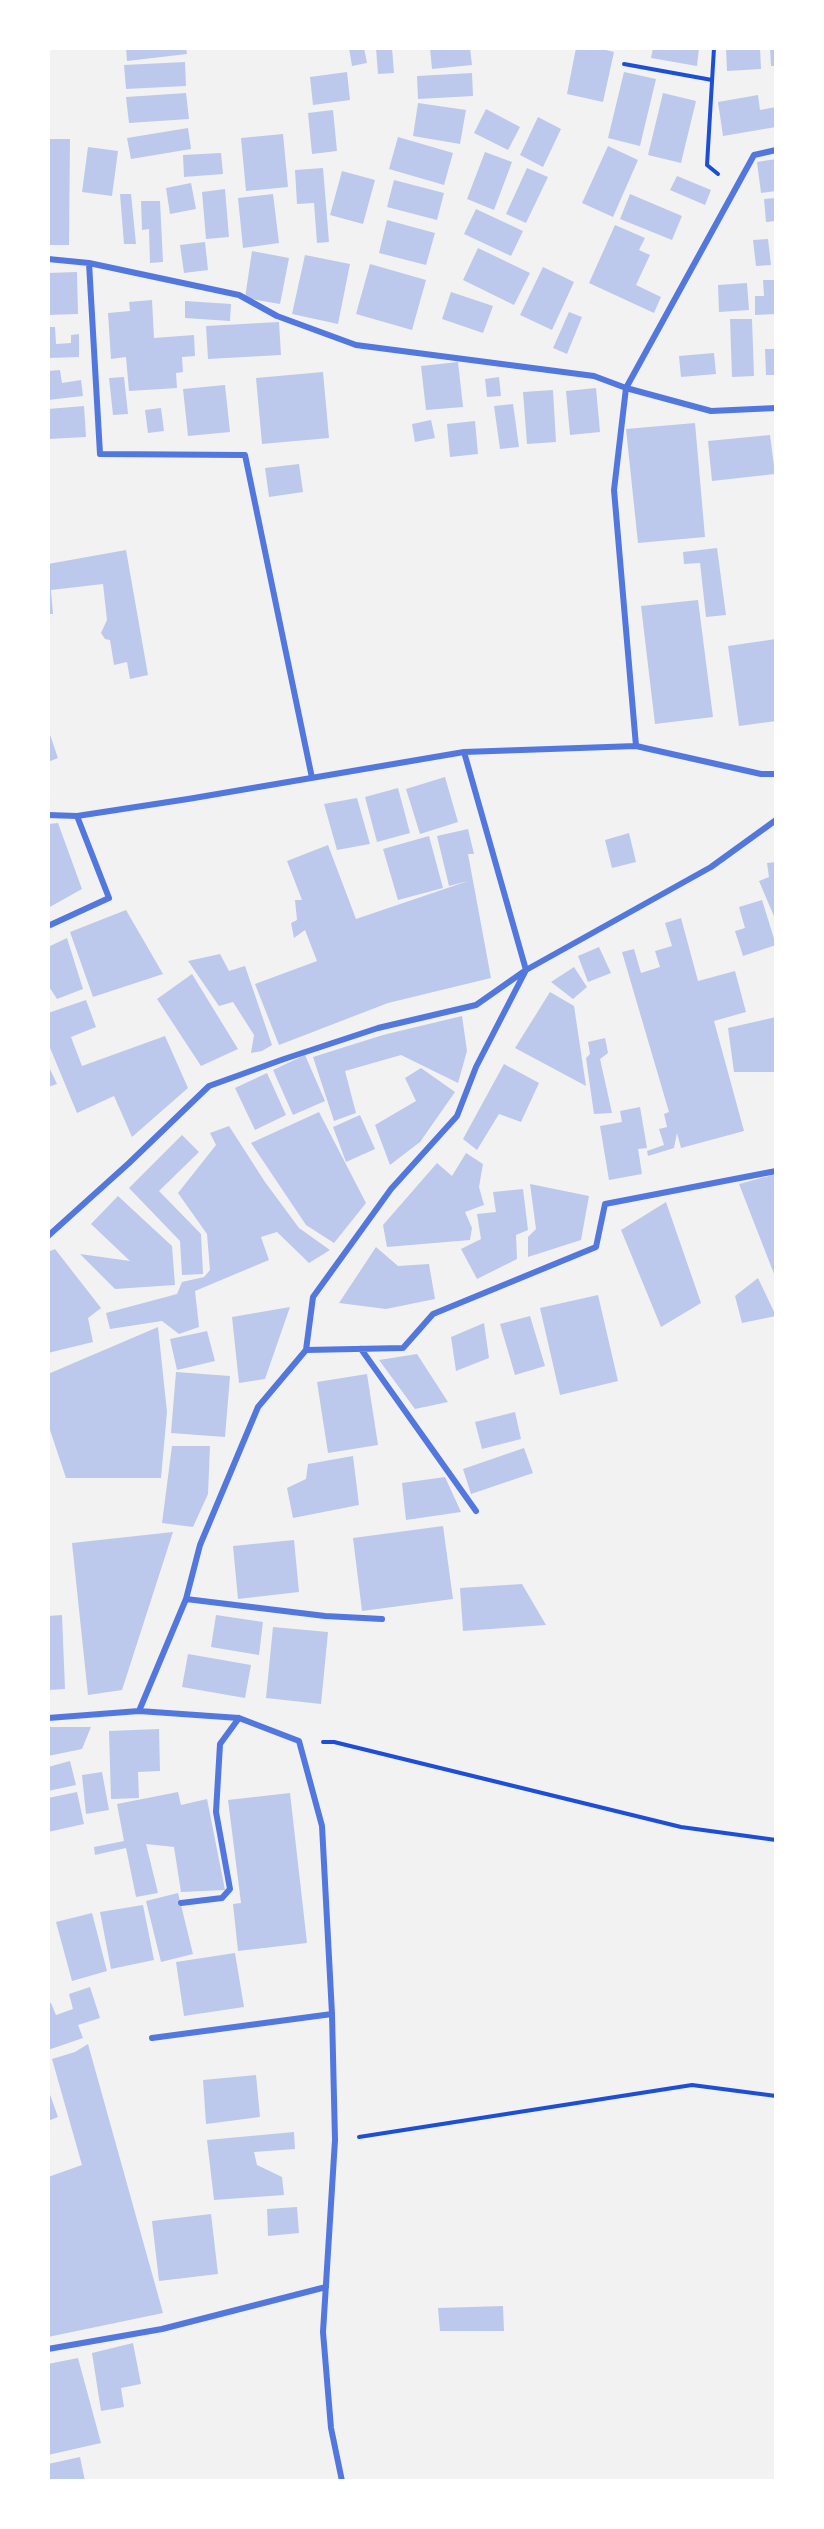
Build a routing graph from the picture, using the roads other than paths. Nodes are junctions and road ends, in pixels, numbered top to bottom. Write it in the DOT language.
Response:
graph roads {
  1 [pos="776,150"];
  2 [pos="48,259"];
  3 [pos="89,263"];
  4 [pos="626,388"];
  5 [pos="776,408"];
  6 [pos="636,746"];
  7 [pos="464,752"];
  8 [pos="776,774"];
  9 [pos="312,778"];
  10 [pos="48,815"];
  11 [pos="77,816"];
  12 [pos="776,820"];
  13 [pos="48,926"];
  14 [pos="526,970"];
  15 [pos="776,1171"];
  16 [pos="48,1236"];
  17 [pos="361,1349"];
  18 [pos="306,1350"];
  19 [pos="476,1511"];
  20 [pos="186,1599"];
  21 [pos="382,1619"];
  22 [pos="140,1711"];
  23 [pos="239,1718"];
  24 [pos="48,1719"];
  25 [pos="181,1903"];
  26 [pos="332,2014"];
  27 [pos="152,2038"];
  28 [pos="326,2287"];
  29 [pos="48,2349"];
  30 [pos="342,2481"];
  1 -- 4 [label="street"];
  2 -- 3 [label="street"];
  3 -- 4 [label="street"];
  3 -- 9 [label="street"];
  4 -- 5 [label="street"];
  4 -- 6 [label="street"];
  6 -- 7 [label="street"];
  6 -- 8 [label="street"];
  7 -- 9 [label="street"];
  7 -- 14 [label="street"];
  9 -- 11 [label="street"];
  10 -- 11 [label="street"];
  11 -- 13 [label="street"];
  12 -- 14 [label="street"];
  14 -- 16 [label="street"];
  14 -- 18 [label="street"];
  15 -- 17 [label="street"];
  17 -- 18 [label="street"];
  17 -- 19 [label="street"];
  18 -- 20 [label="street"];
  20 -- 21 [label="street"];
  20 -- 22 [label="street"];
  22 -- 23 [label="street"];
  22 -- 24 [label="street"];
  23 -- 25 [label="street"];
  23 -- 26 [label="street"];
  26 -- 27 [label="street"];
  26 -- 28 [label="street"];
  28 -- 29 [label="street"];
  28 -- 30 [label="street"];
}
